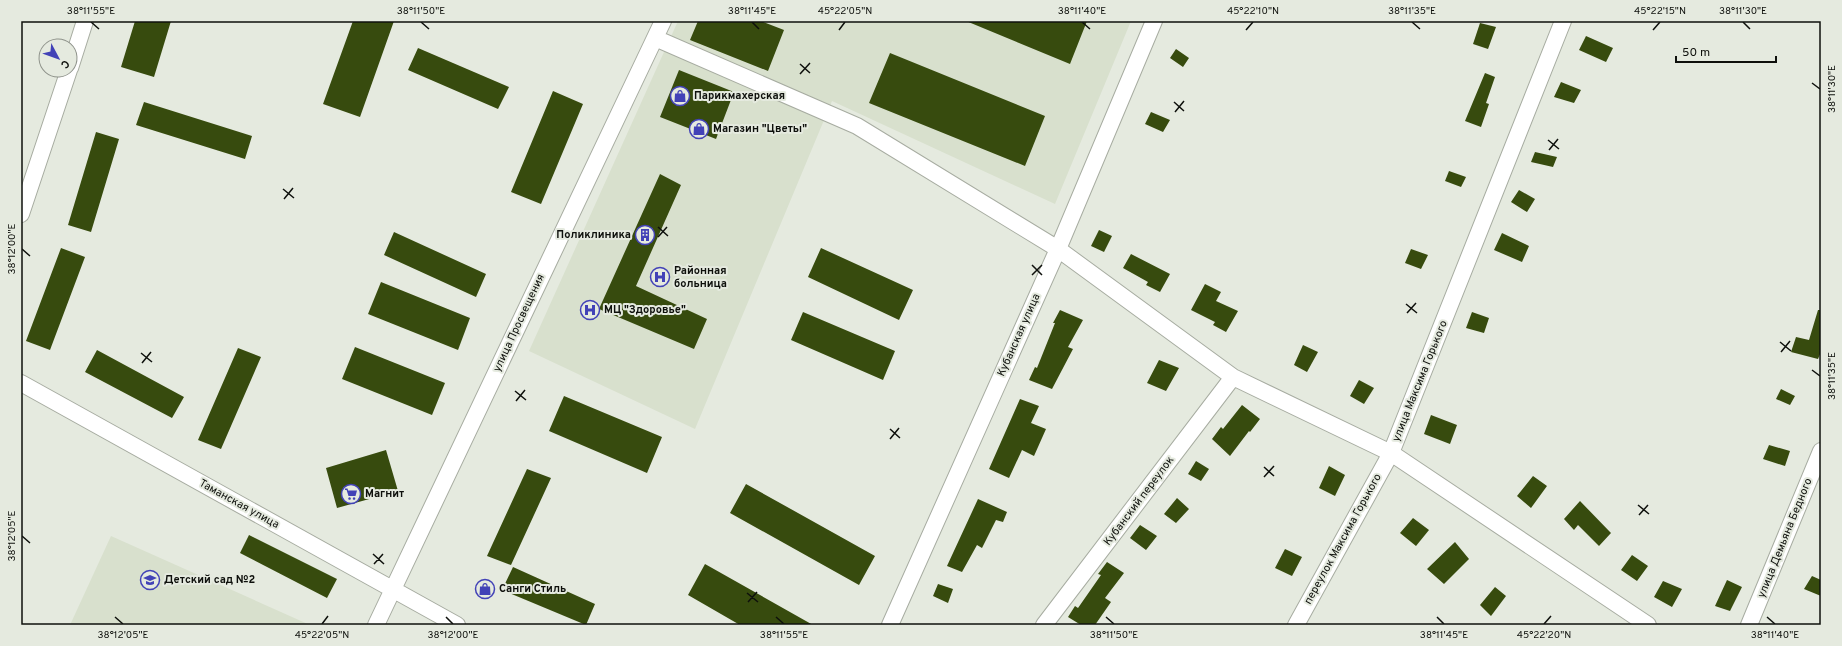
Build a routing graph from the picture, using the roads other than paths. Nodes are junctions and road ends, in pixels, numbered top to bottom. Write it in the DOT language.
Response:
graph roads {
  1 [pos="85,21"];
  2 [pos="663,21"];
  3 [pos="1154,21"];
  4 [pos="1563,21"];
  5 [pos="655,38"];
  6 [pos="78,43"];
  7 [pos="67,78"];
  8 [pos="21,214"];
  9 [pos="1058,249"];
  10 [pos="1233,377"];
  11 [pos="21,383"];
  12 [pos="1821,451"];
  13 [pos="1391,453"];
  14 [pos="392,589"];
  15 [pos="376,625"];
  16 [pos="457,625"];
  17 [pos="890,625"];
  18 [pos="1044,625"];
  19 [pos="1296,625"];
  20 [pos="1648,625"];
  21 [pos="1749,625"];
  1 -- 6 [label="street"];
  2 -- 5 [label="street, улица Просвещения"];
  3 -- 9 [label="street, Кубанская улица"];
  4 -- 13 [label="street, улица Максима Горького"];
  5 -- 9 [label="street"];
  5 -- 14 [label="street, улица Просвещения"];
  7 -- 8 [label="street"];
  9 -- 10 [label="street"];
  9 -- 17 [label="street, Кубанская улица"];
  10 -- 13 [label="street"];
  10 -- 18 [label="street, Кубанский переулок"];
  11 -- 14 [label="street, Таманская улица"];
  12 -- 21 [label="street, улица Демьяна Бедного"];
  13 -- 19 [label="street, переулок Максима Горького"];
  13 -- 20 [label="street, улица Максима Горького"];
  14 -- 15 [label="street, улица Просвещения"];
  14 -- 16 [label="street, Таманская улица"];
}
